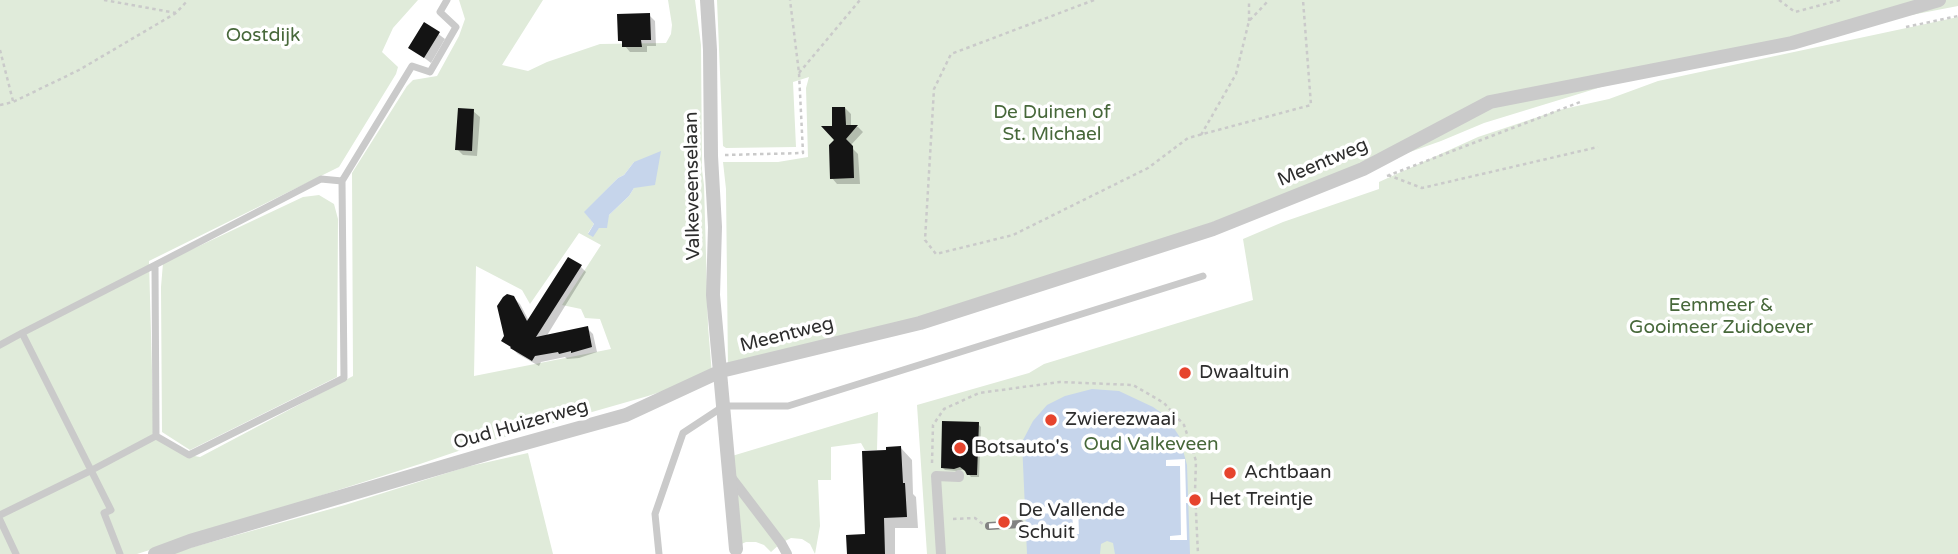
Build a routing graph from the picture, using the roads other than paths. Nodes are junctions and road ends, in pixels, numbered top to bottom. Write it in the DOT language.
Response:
graph roads {
  1 [pos="447,0"];
  2 [pos="707,0"];
  3 [pos="1939,0"];
  4 [pos="342,181"];
  5 [pos="155,265"];
  6 [pos="1203,276"];
  7 [pos="22,333"];
  8 [pos="0,345"];
  9 [pos="721,371"];
  10 [pos="724,406"];
  11 [pos="156,436"];
  12 [pos="90,471"];
  13 [pos="730,475"];
  14 [pos="959,475"];
  15 [pos="0,518"];
  16 [pos="736,549"];
  17 [pos="785,553"];
  18 [pos="16,554"];
  19 [pos="120,554"];
  20 [pos="155,554"];
  21 [pos="659,554"];
  22 [pos="941,554"];
  1 -- 4 [label="lane"];
  2 -- 9 [label="street, Valkeveenselaan"];
  3 -- 9 [label="street, Meentweg"];
  4 -- 5 [label="lane"];
  4 -- 11 [label="lane"];
  5 -- 7 [label="lane"];
  5 -- 11 [label="lane"];
  6 -- 10 [label="lane"];
  7 -- 8 [label="lane"];
  7 -- 12 [label="lane"];
  9 -- 10 [label="street"];
  9 -- 20 [label="street, Oud Huizerweg"];
  10 -- 13 [label="street"];
  10 -- 21 [label="lane"];
  11 -- 12 [label="lane"];
  12 -- 15 [label="lane"];
  12 -- 19 [label="lane"];
  13 -- 16 [label="street"];
  13 -- 17 [label="street"];
  14 -- 22 [label="street"];
  15 -- 18 [label="lane"];
}
